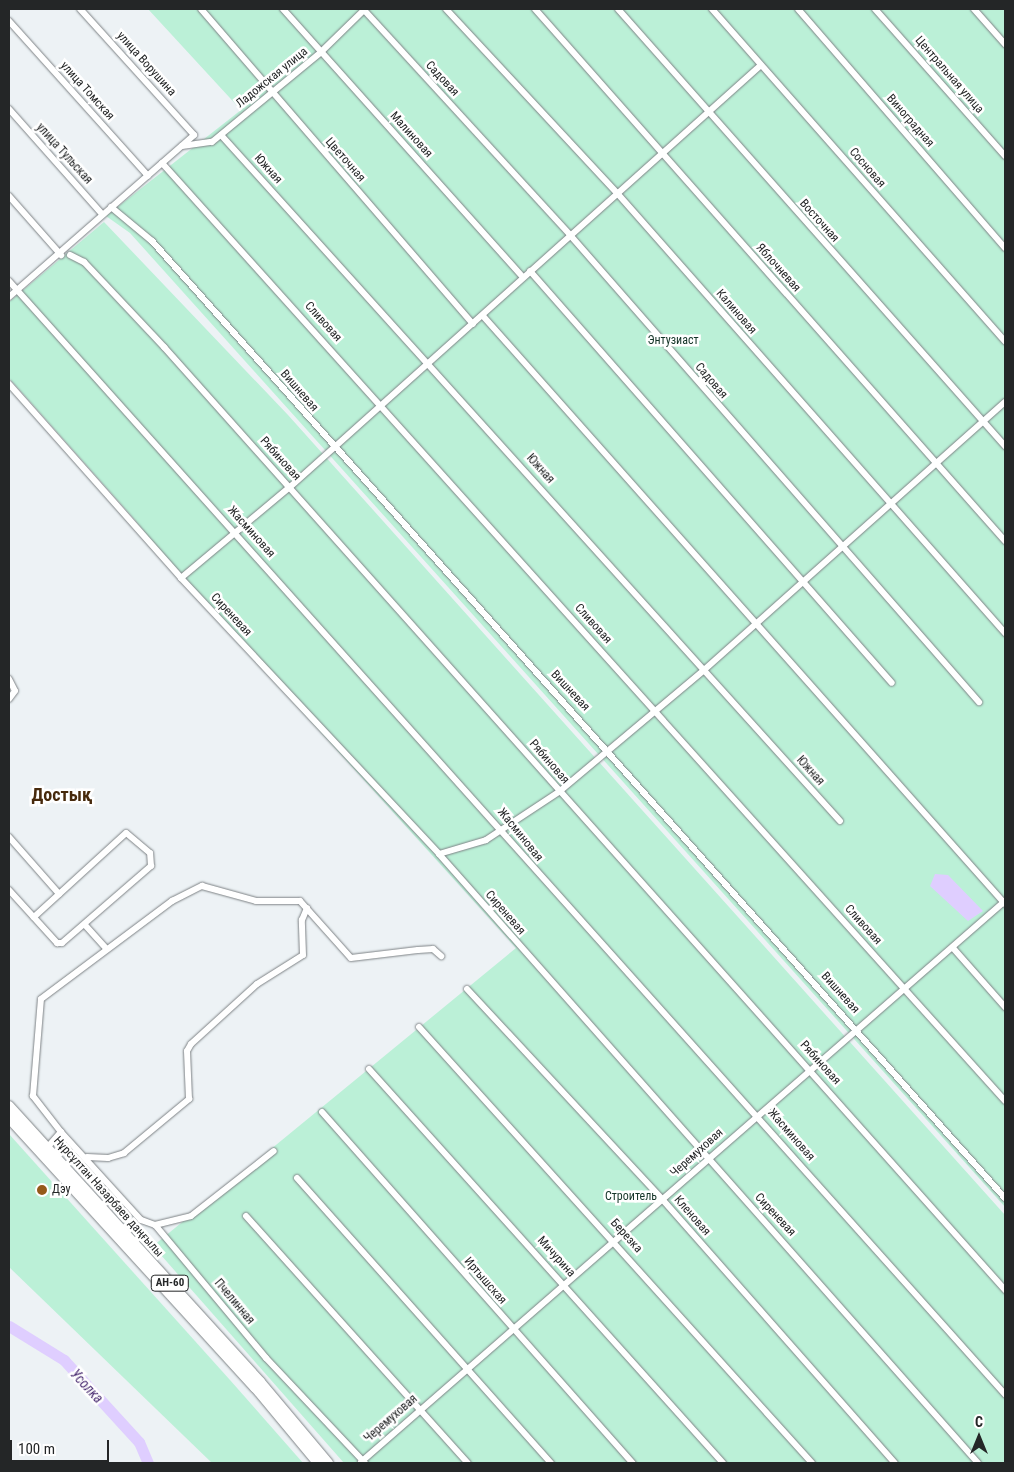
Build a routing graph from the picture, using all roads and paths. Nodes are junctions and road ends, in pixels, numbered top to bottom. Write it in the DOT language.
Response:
graph roads {
  1 [pos="80,9"];
  2 [pos="202,9"];
  3 [pos="283,9"];
  4 [pos="446,9"];
  5 [pos="535,9"];
  6 [pos="618,9"];
  7 [pos="712,9"];
  8 [pos="798,9"];
  9 [pos="875,9"];
  10 [pos="974,9"];
  11 [pos="364,10"];
  12 [pos="9,21"];
  13 [pos="1005,44"];
  14 [pos="321,52"];
  15 [pos="761,65"];
  16 [pos="274,92"];
  17 [pos="9,109"];
  18 [pos="709,114"];
  19 [pos="221,135"];
  20 [pos="182,146"];
  21 [pos="663,155"];
  22 [pos="1005,156"];
  23 [pos="162,164"];
  24 [pos="148,176"];
  25 [pos="617,193"];
  26 [pos="9,196"];
  27 [pos="110,207"];
  28 [pos="102,214"];
  29 [pos="570,235"];
  30 [pos="1005,248"];
  31 [pos="70,254"];
  32 [pos="61,255"];
  33 [pos="530,271"];
  34 [pos="523,277"];
  35 [pos="9,281"];
  36 [pos="17,290"];
  37 [pos="9,297"];
  38 [pos="483,316"];
  39 [pos="473,324"];
  40 [pos="1005,341"];
  41 [pos="428,361"];
  42 [pos="9,384"];
  43 [pos="380,402"];
  44 [pos="1005,402"];
  45 [pos="984,422"];
  46 [pos="1005,446"];
  47 [pos="332,447"];
  48 [pos="936,462"];
  49 [pos="290,487"];
  50 [pos="890,505"];
  51 [pos="235,531"];
  52 [pos="1005,541"];
  53 [pos="842,546"];
  54 [pos="181,578"];
  55 [pos="802,583"];
  56 [pos="754,625"];
  57 [pos="1005,633"];
  58 [pos="704,670"];
  59 [pos="9,680"];
  60 [pos="892,683"];
  61 [pos="9,699"];
  62 [pos="979,702"];
  63 [pos="657,711"];
  64 [pos="609,750"];
  65 [pos="560,791"];
  66 [pos="840,821"];
  67 [pos="503,830"];
  68 [pos="9,837"];
  69 [pos="439,854"];
  70 [pos="9,890"];
  71 [pos="59,894"];
  72 [pos="1005,902"];
  73 [pos="308,908"];
  74 [pos="34,917"];
  75 [pos="86,925"];
  76 [pos="106,948"];
  77 [pos="953,948"];
  78 [pos="441,956"];
  79 [pos="904,987"];
  80 [pos="467,989"];
  81 [pos="1005,1007"];
  82 [pos="419,1027"];
  83 [pos="857,1029"];
  84 [pos="368,1069"];
  85 [pos="810,1069"];
  86 [pos="1005,1101"];
  87 [pos="9,1106"];
  88 [pos="322,1112"];
  89 [pos="758,1114"];
  90 [pos="9,1118"];
  91 [pos="61,1132"];
  92 [pos="44,1151"];
  93 [pos="274,1151"];
  94 [pos="87,1157"];
  95 [pos="707,1158"];
  96 [pos="297,1178"];
  97 [pos="1005,1198"];
  98 [pos="662,1199"];
  99 [pos="246,1216"];
  100 [pos="155,1225"];
  101 [pos="615,1240"];
  102 [pos="564,1283"];
  103 [pos="1005,1290"];
  104 [pos="512,1329"];
  105 [pos="466,1369"];
  106 [pos="1005,1394"];
  107 [pos="420,1409"];
  108 [pos="362,1462"];
  109 [pos="318,1463"];
  110 [pos="328,1463"];
  111 [pos="468,1463"];
  112 [pos="550,1463"];
  113 [pos="633,1463"];
  114 [pos="723,1463"];
  115 [pos="812,1463"];
  116 [pos="895,1463"];
  117 [pos="978,1463"];
  1 -- 20 [label="street, улица Ворушина"];
  2 -- 16 [label="street, Цветочная"];
  3 -- 14 [label="street, Малиновая"];
  4 -- 25 [label="street, Калиновая"];
  5 -- 21 [label="street, Яблочневая"];
  6 -- 18 [label="street, Восточная"];
  7 -- 15 [label="street, Сосновая"];
  8 -- 30 [label="street, Виноградная"];
  9 -- 22 [label="street, Центральная улица"];
  10 -- 13 [label="street"];
  11 -- 14 [label="street, Ладожская улица"];
  11 -- 29 [label="street, Садовая"];
  12 -- 24 [label="street, улица Томская"];
  14 -- 16 [label="street, Ладожская улица"];
  14 -- 34 [label="street, Малиновая"];
  15 -- 18 [label="street"];
  15 -- 40 [label="street, Сосновая"];
  16 -- 19 [label="street, Ладожская улица"];
  16 -- 39 [label="street, Цветочная"];
  17 -- 28 [label="street, улица Тульская"];
  18 -- 21 [label="street"];
  18 -- 45 [label="street, Восточная"];
  19 -- 20 [label="street, Ладожская улица"];
  19 -- 41 [label="street, Южная"];
  20 -- 23 [label="street"];
  21 -- 25 [label="street"];
  21 -- 48 [label="street, Яблочневая"];
  23 -- 24 [label="street"];
  23 -- 43 [label="street, Сливовая"];
  24 -- 27 [label="street"];
  25 -- 29 [label="street"];
  25 -- 50 [label="street, Калиновая"];
  26 -- 32 [label="street"];
  27 -- 28 [label="street"];
  27 -- 47 [label="street, Вишневая"];
  28 -- 32 [label="street"];
  29 -- 33 [label="street"];
  29 -- 53 [label="street, Садовая"];
  31 -- 49 [label="street, Рябиновая"];
  32 -- 36 [label="street"];
  33 -- 34 [label="street"];
  33 -- 55 [label="street"];
  34 -- 38 [label="street"];
  35 -- 36 [label="street, Жасминовая"];
  36 -- 37 [label="street"];
  36 -- 51 [label="street, Жасминовая"];
  38 -- 39 [label="street"];
  38 -- 56 [label="street"];
  39 -- 41 [label="street"];
  41 -- 43 [label="street"];
  41 -- 58 [label="street, Южная"];
  42 -- 54 [label="street, Сиреневая"];
  43 -- 47 [label="street"];
  43 -- 63 [label="street, Сливовая"];
  44 -- 45 [label="street"];
  45 -- 46 [label="street, Восточная"];
  45 -- 48 [label="street"];
  47 -- 49 [label="street"];
  47 -- 64 [label="street, Вишневая"];
  48 -- 50 [label="street"];
  48 -- 52 [label="street, Яблочневая"];
  49 -- 51 [label="street"];
  49 -- 65 [label="street, Рябиновая"];
  50 -- 53 [label="street"];
  50 -- 57 [label="street, Калиновая"];
  51 -- 54 [label="street"];
  51 -- 67 [label="street, Жасминовая"];
  53 -- 55 [label="street"];
  53 -- 62 [label="street, Садовая"];
  54 -- 69 [label="street, Сиреневая"];
  55 -- 56 [label="street"];
  55 -- 60 [label="street"];
  56 -- 58 [label="street"];
  56 -- 72 [label="street"];
  58 -- 63 [label="street"];
  58 -- 66 [label="street, Южная"];
  59 -- 61 [label="street"];
  63 -- 64 [label="street"];
  63 -- 79 [label="street, Сливовая"];
  64 -- 65 [label="street"];
  64 -- 83 [label="street, Вишневая"];
  65 -- 67 [label="street"];
  65 -- 85 [label="street, Рябиновая"];
  67 -- 69 [label="street"];
  67 -- 89 [label="street, Жасминовая"];
  68 -- 71 [label="street"];
  69 -- 95 [label="street, Сиреневая"];
  70 -- 74 [label="street"];
  71 -- 74 [label="street"];
  71 -- 75 [label="street"];
  72 -- 77 [label="street, Черемуховая"];
  73 -- 76 [label="street"];
  73 -- 78 [label="street"];
  73 -- 94 [label="street"];
  74 -- 75 [label="street"];
  75 -- 76 [label="street"];
  76 -- 91 [label="street, Пчелинная"];
  77 -- 79 [label="street, Черемуховая"];
  77 -- 81 [label="street"];
  79 -- 83 [label="street, Черемуховая"];
  79 -- 86 [label="street, Сливовая"];
  80 -- 98 [label="street, Кленовая"];
  82 -- 101 [label="street, Березка"];
  83 -- 85 [label="street, Черемуховая"];
  83 -- 97 [label="street, Вишневая"];
  84 -- 102 [label="street, Мичурина"];
  85 -- 89 [label="street, Черемуховая"];
  85 -- 103 [label="street, Рябиновая"];
  87 -- 92 [label="main road, Нұрсұлтан Назарбаев даңғылы / АН-60"];
  88 -- 104 [label="street, Иртышская"];
  89 -- 95 [label="street, Черемуховая"];
  89 -- 106 [label="street, Жасминовая"];
  90 -- 92 [label="main road, Нұрсұлтан Назарбаев даңғылы"];
  91 -- 92 [label="street"];
  91 -- 94 [label="street, Пчелинная"];
  92 -- 109 [label="main road, Нұрсұлтан Назарбаев даңғылы"];
  92 -- 110 [label="main road, Нұрсұлтан Назарбаев даңғылы / АН-60"];
  93 -- 100 [label="street"];
  94 -- 100 [label="street, Пчелинная"];
  95 -- 98 [label="street, Черемуховая"];
  95 -- 117 [label="street, Сиреневая"];
  96 -- 105 [label="street"];
  98 -- 101 [label="street, Черемуховая"];
  98 -- 116 [label="street, Кленовая"];
  99 -- 107 [label="street"];
  100 -- 108 [label="street, Пчелинная"];
  101 -- 102 [label="street, Черемуховая"];
  101 -- 115 [label="street, Березка"];
  102 -- 104 [label="street, Черемуховая"];
  102 -- 114 [label="street, Мичурина"];
  104 -- 105 [label="street, Черемуховая"];
  104 -- 113 [label="street, Иртышская"];
  105 -- 107 [label="street, Черемуховая"];
  105 -- 112 [label="street"];
  107 -- 108 [label="street, Черемуховая"];
  107 -- 111 [label="street"];
}
